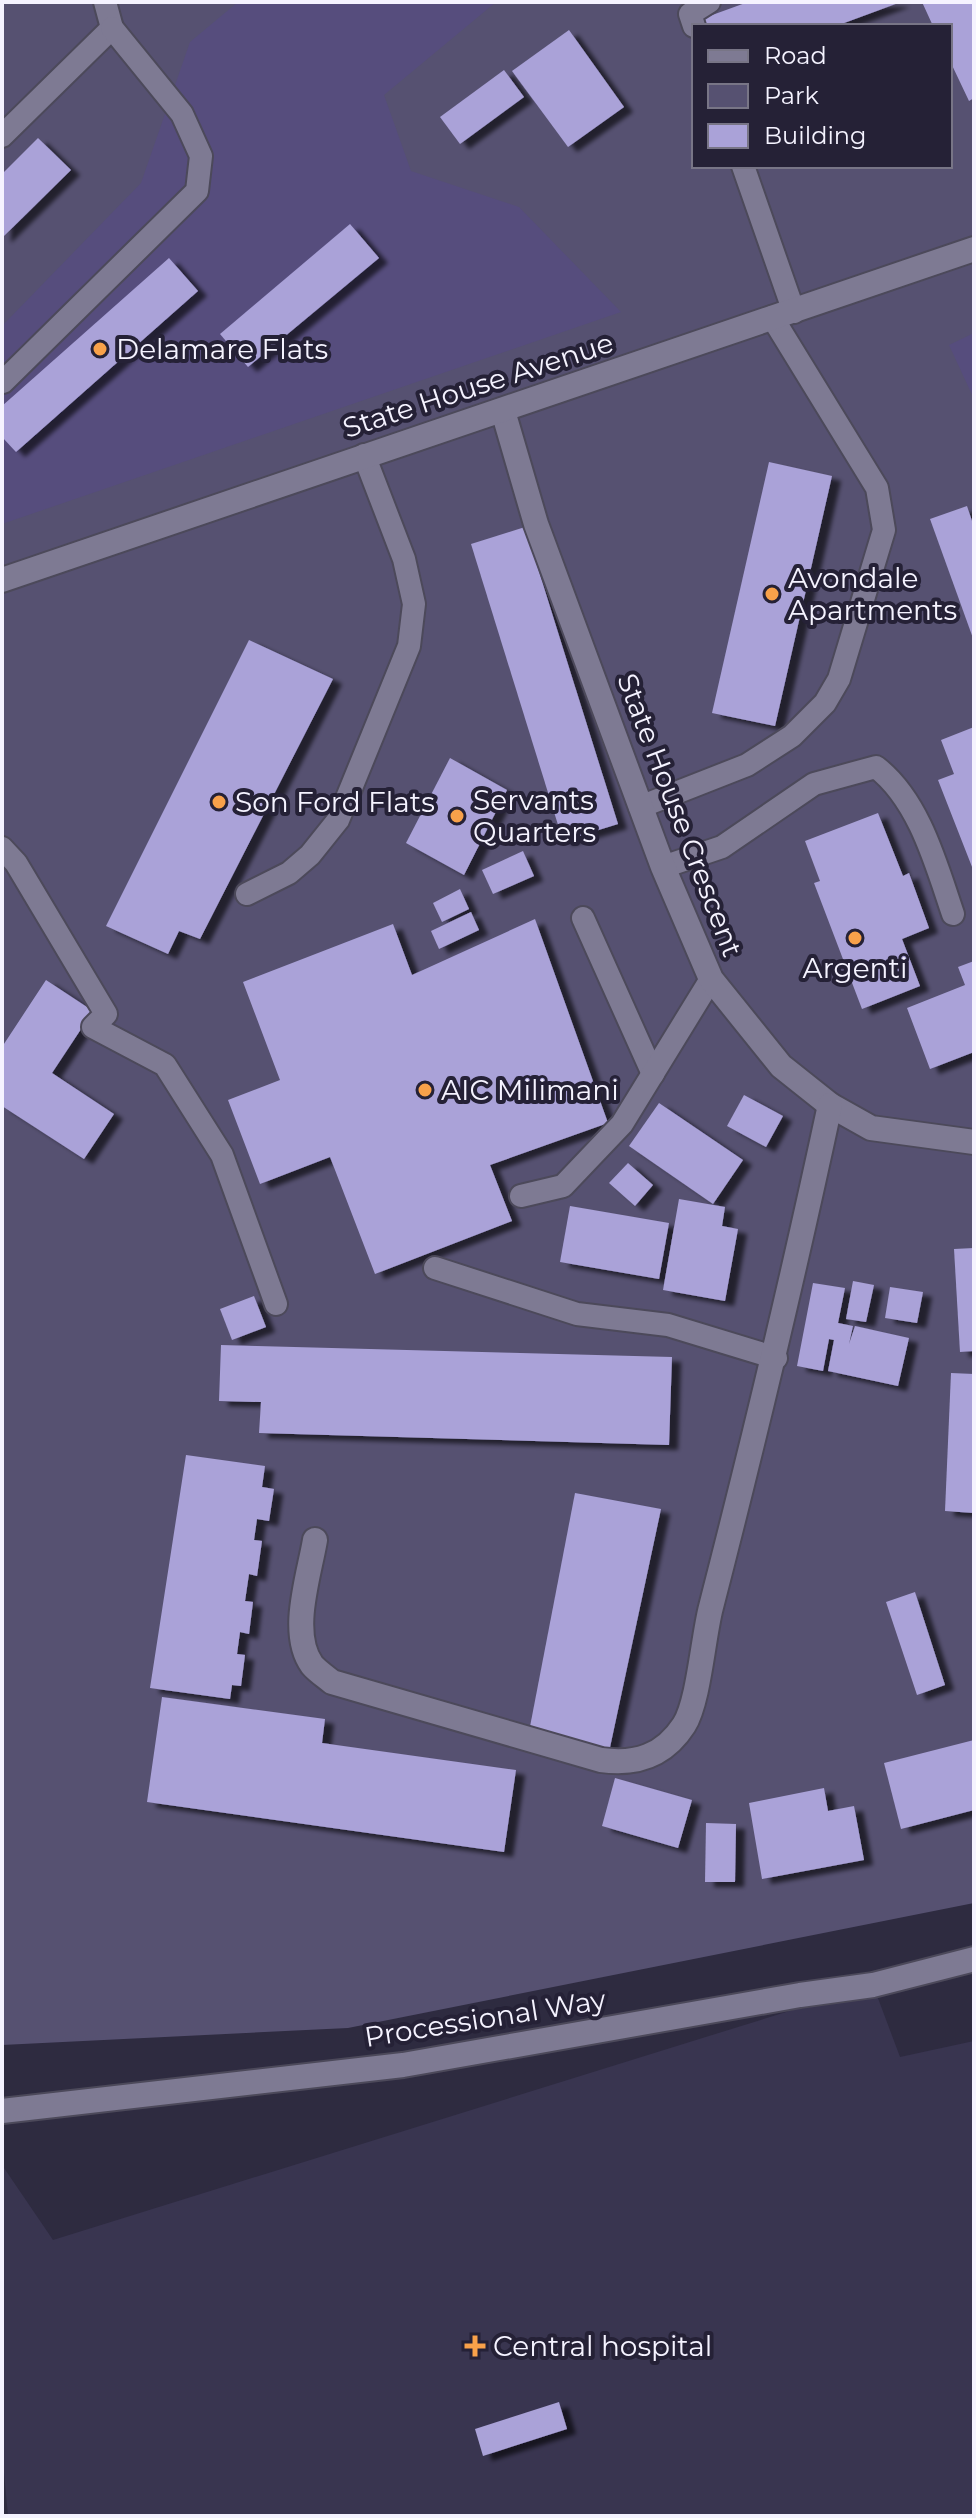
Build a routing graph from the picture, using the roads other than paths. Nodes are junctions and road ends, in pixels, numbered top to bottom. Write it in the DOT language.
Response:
graph roads {
  1 [pos="105,2"];
  2 [pos="709,2"];
  3 [pos="693,24"];
  4 [pos="112,28"];
  5 [pos="2,136"];
  6 [pos="744,168"];
  7 [pos="974,249"];
  8 [pos="783,314"];
  9 [pos="3,382"];
  10 [pos="503,411"];
  11 [pos="364,455"];
  12 [pos="2,580"];
  13 [pos="640,807"];
  14 [pos="2,848"];
  15 [pos="663,867"];
  16 [pos="247,894"];
  17 [pos="953,914"];
  18 [pos="583,918"];
  19 [pos="711,979"];
  20 [pos="653,1074"];
  21 [pos="830,1105"];
  22 [pos="974,1142"];
  23 [pos="521,1196"];
  24 [pos="435,1268"];
  25 [pos="276,1304"];
  26 [pos="776,1358"];
  27 [pos="315,1540"];
  28 [pos="974,1959"];
  29 [pos="2,2111"];
  1 -- 4 [label="lane"];
  2 -- 3 [label="lane"];
  4 -- 5 [label="lane"];
  4 -- 9 [label="lane"];
  6 -- 8 [label="lane"];
  7 -- 8 [label="street, State House Avenue"];
  8 -- 10 [label="street, State House Avenue"];
  8 -- 13 [label="lane"];
  10 -- 11 [label="street, State House Avenue"];
  10 -- 13 [label="street, State House Crescent"];
  11 -- 12 [label="street, State House Avenue"];
  11 -- 16 [label="lane"];
  13 -- 15 [label="street, State House Crescent"];
  14 -- 25 [label="lane"];
  15 -- 17 [label="lane"];
  15 -- 19 [label="street, State House Crescent"];
  18 -- 20 [label="lane"];
  19 -- 20 [label="lane"];
  19 -- 21 [label="street, State House Crescent"];
  20 -- 23 [label="lane"];
  21 -- 22 [label="street, State House Crescent"];
  21 -- 26 [label="street"];
  24 -- 26 [label="lane"];
  26 -- 27 [label="street"];
  28 -- 29 [label="street, Processional Way"];
}
